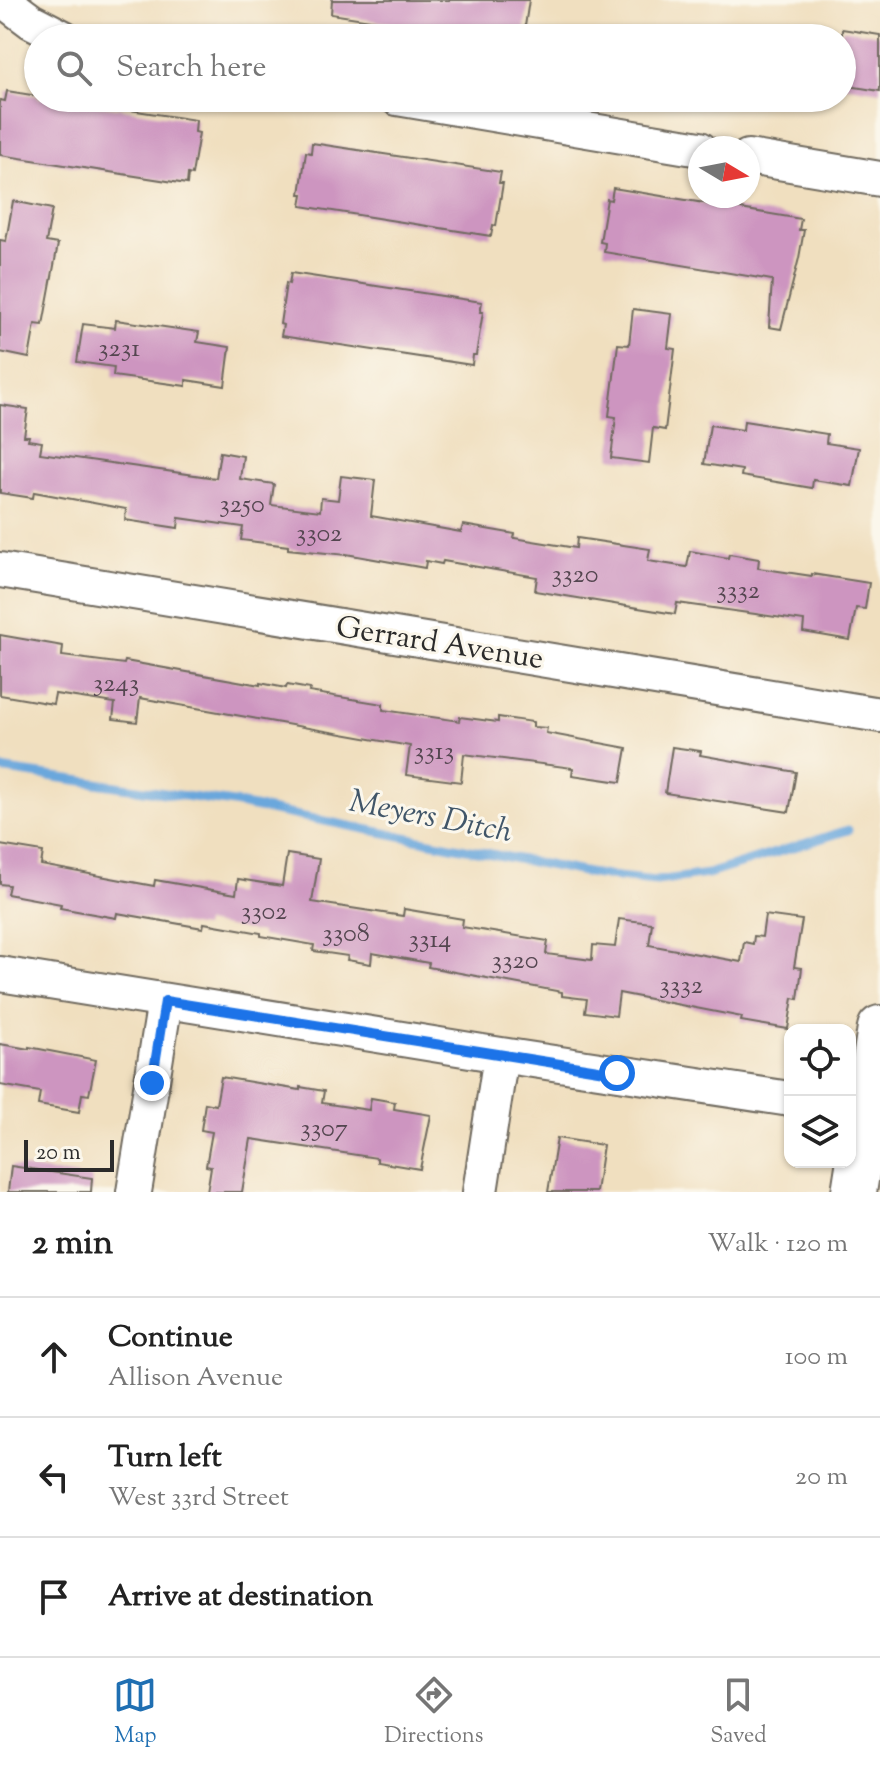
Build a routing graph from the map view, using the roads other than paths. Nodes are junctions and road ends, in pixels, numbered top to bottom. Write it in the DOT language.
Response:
graph roads {
  1 [pos="3,0"];
  2 [pos="37,24"];
  3 [pos="480,112"];
  4 [pos="688,147"];
  5 [pos="760,159"];
  6 [pos="880,179"];
  7 [pos="0,570"];
  8 [pos="880,715"];
  9 [pos="0,974"];
  10 [pos="165,1001"];
  11 [pos="880,1028"];
  12 [pos="501,1055"];
  13 [pos="784,1098"];
  14 [pos="866,1111"];
  15 [pos="134,1192"];
  16 [pos="480,1192"];
  17 [pos="854,1192"];
  1 -- 2 [label="street"];
  3 -- 4 [label="street"];
  5 -- 6 [label="street"];
  7 -- 8 [label="street, Gerrard Avenue"];
  9 -- 10 [label="street"];
  10 -- 12 [label="street"];
  10 -- 15 [label="street"];
  11 -- 14 [label="street"];
  12 -- 13 [label="street"];
  12 -- 16 [label="street"];
  14 -- 17 [label="street"];
}
